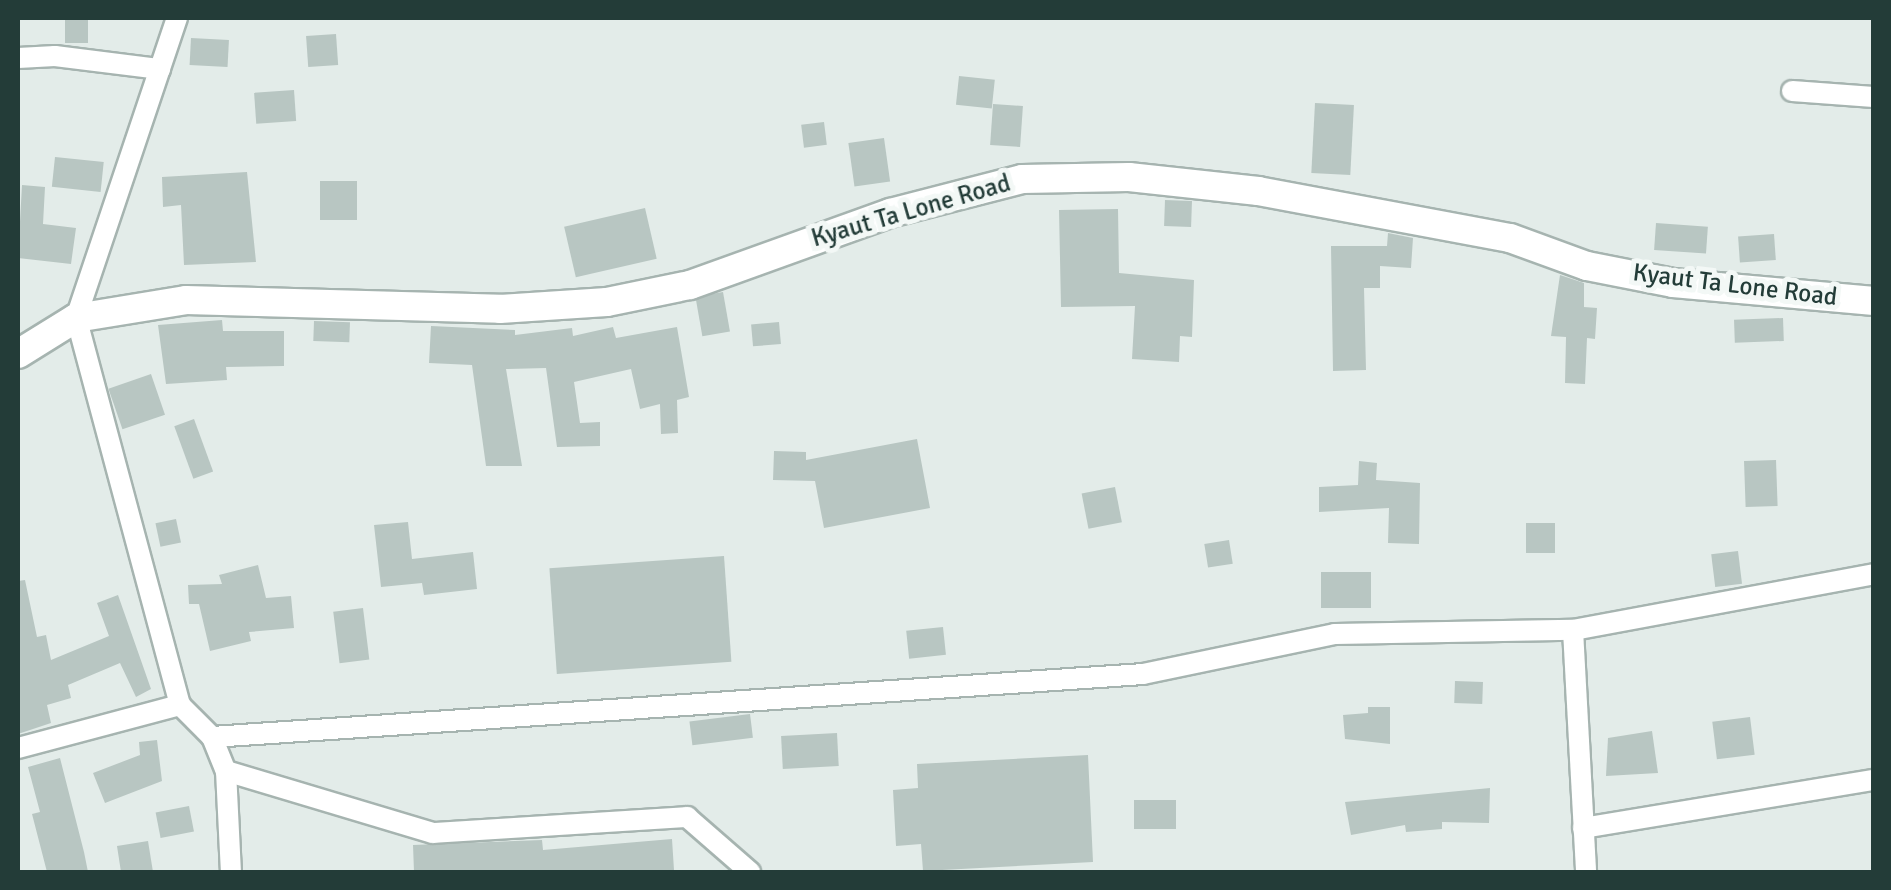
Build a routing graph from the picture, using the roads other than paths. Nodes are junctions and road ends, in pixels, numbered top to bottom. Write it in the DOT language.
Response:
graph roads {
  1 [pos="177,18"];
  2 [pos="18,58"];
  3 [pos="160,69"];
  4 [pos="1792,91"];
  5 [pos="1874,97"];
  6 [pos="1874,300"];
  7 [pos="76,318"];
  8 [pos="18,354"];
  9 [pos="1874,574"];
  10 [pos="1573,630"];
  11 [pos="180,705"];
  12 [pos="212,737"];
  13 [pos="18,748"];
  14 [pos="226,771"];
  15 [pos="1874,780"];
  16 [pos="1583,828"];
  17 [pos="231,872"];
  18 [pos="750,872"];
  19 [pos="1586,872"];
  1 -- 3 [label="street"];
  2 -- 3 [label="street"];
  3 -- 7 [label="street"];
  4 -- 5 [label="street"];
  6 -- 7 [label="main road, Kyaut Ta Lone Road"];
  7 -- 8 [label="main road, Kyaut Ta Lone Road"];
  7 -- 11 [label="street"];
  9 -- 10 [label="street"];
  10 -- 12 [label="street"];
  10 -- 16 [label="street"];
  11 -- 12 [label="street"];
  11 -- 13 [label="street"];
  12 -- 14 [label="street"];
  14 -- 17 [label="street"];
  14 -- 18 [label="street"];
  15 -- 16 [label="street"];
  16 -- 19 [label="street"];
}
